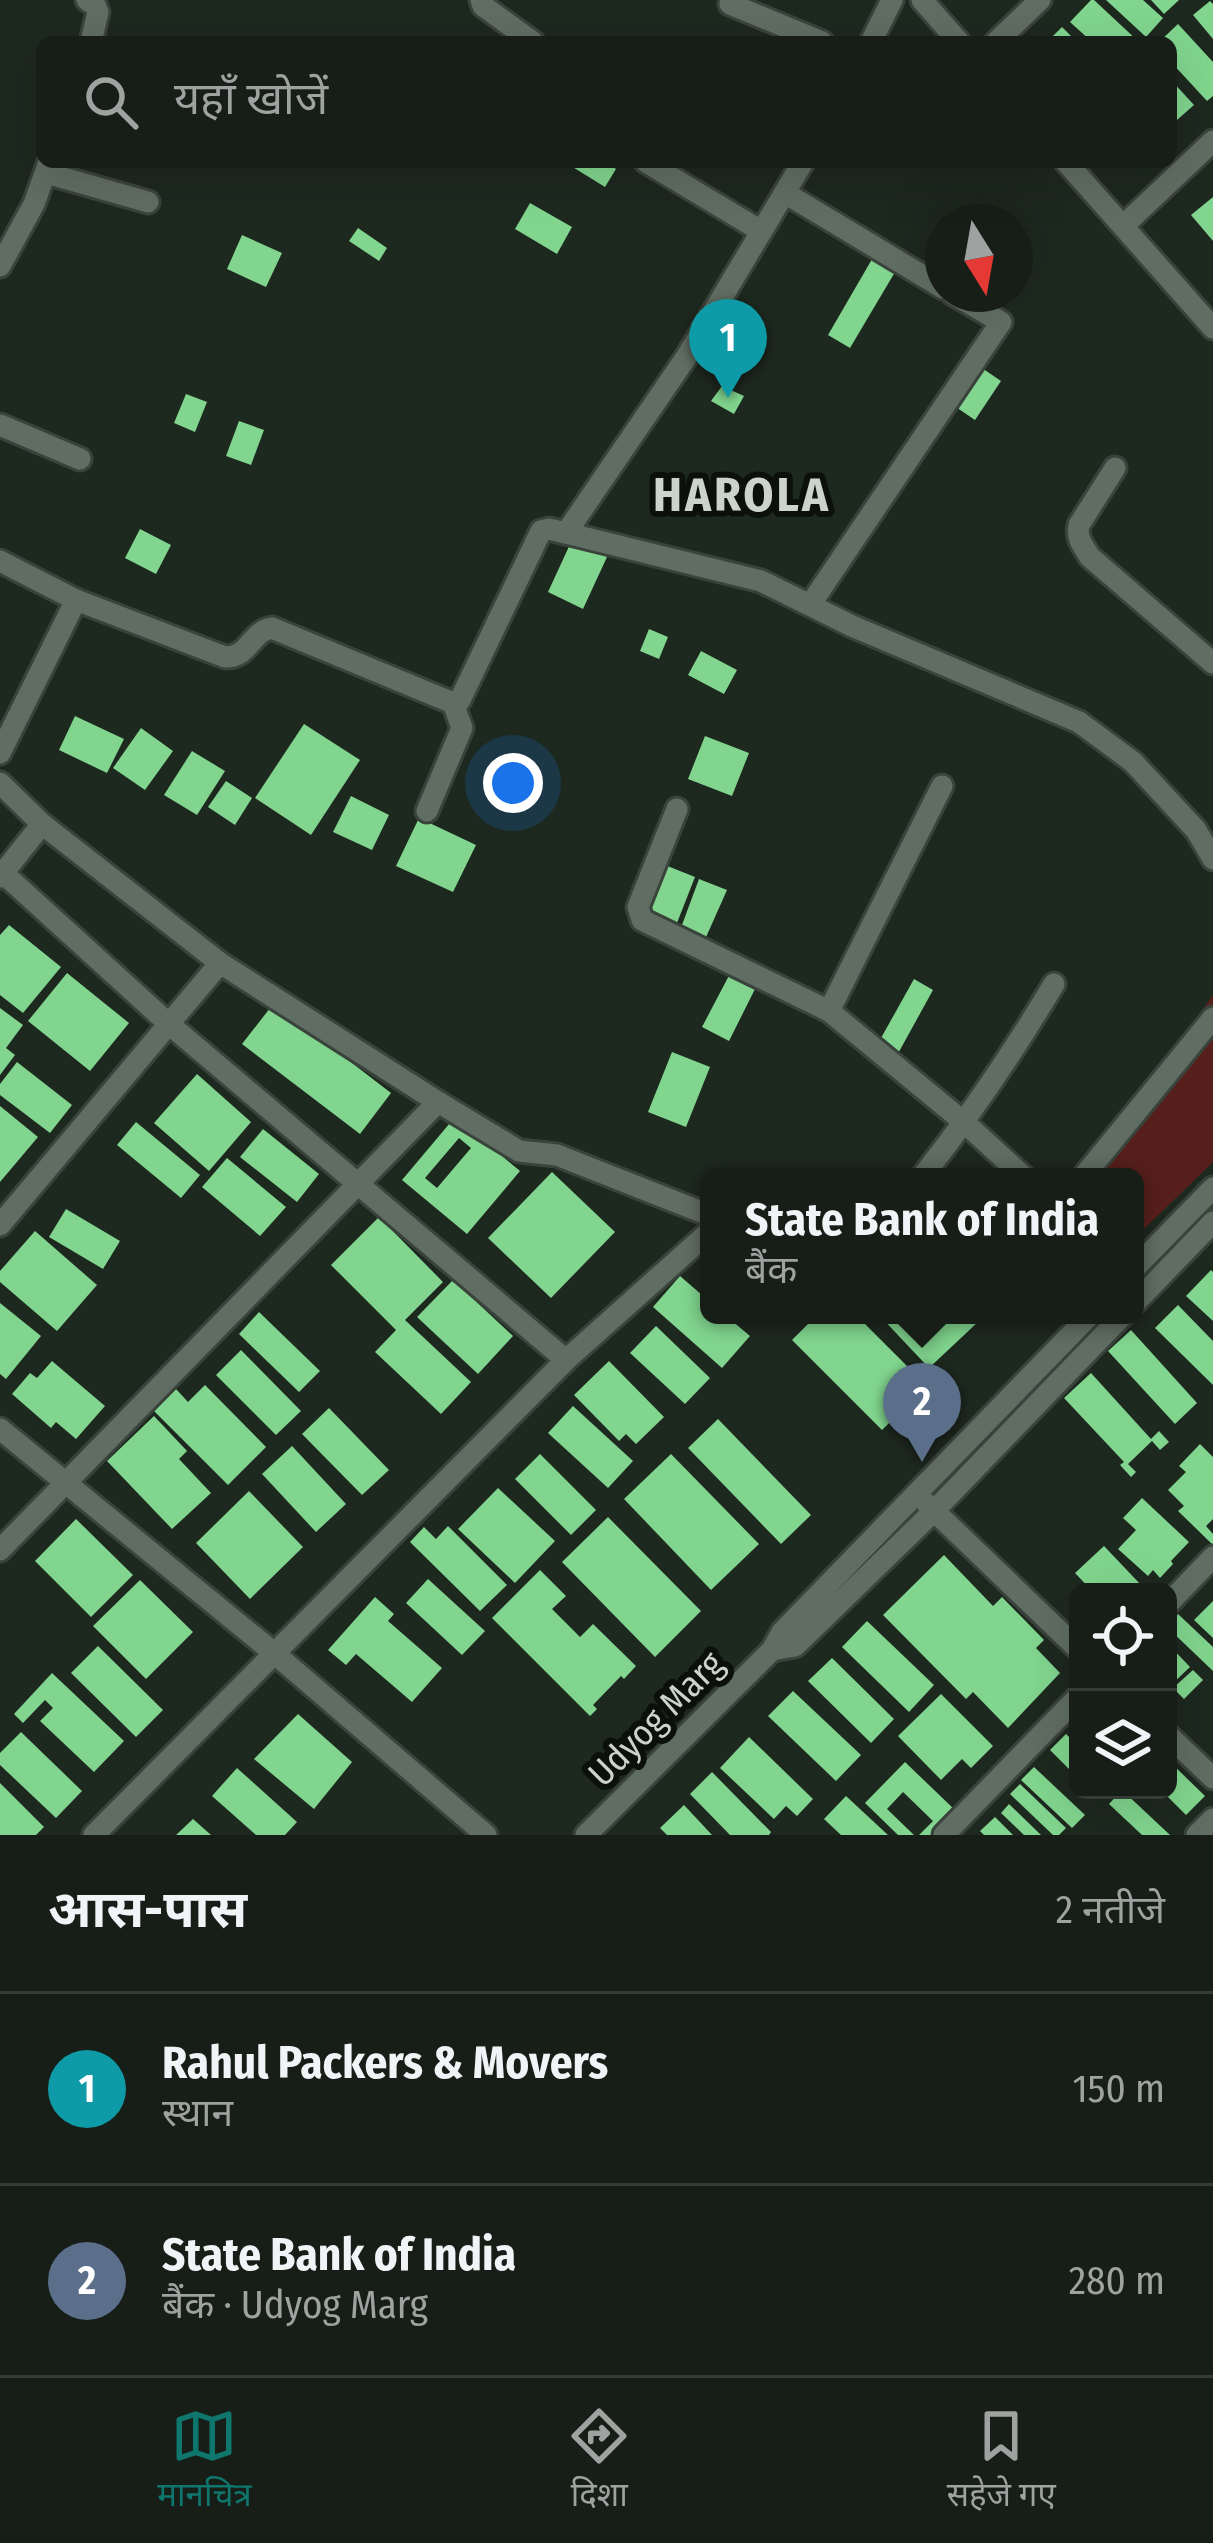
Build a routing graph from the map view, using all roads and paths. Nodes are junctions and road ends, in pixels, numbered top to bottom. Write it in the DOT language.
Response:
graph roads {
  1 [pos="87,0"];
  2 [pos="481,0"];
  3 [pos="922,0"];
  4 [pos="1040,0"];
  5 [pos="887,2"];
  6 [pos="730,4"];
  7 [pos="93,36"];
  8 [pos="525,36"];
  9 [pos="807,36"];
  10 [pos="873,36"];
  11 [pos="954,36"];
  12 [pos="1002,36"];
  13 [pos="1213,141"];
  14 [pos="48,168"];
  15 [pos="656,168"];
  16 [pos="799,168"];
  17 [pos="1071,168"];
  18 [pos="784,193"];
  19 [pos="148,202"];
  20 [pos="1123,226"];
  21 [pos="761,231"];
  22 [pos="0,266"];
  23 [pos="925,277"];
  24 [pos="984,312"];
  25 [pos="1213,328"];
  26 [pos="0,424"];
  27 [pos="80,459"];
  28 [pos="1114,468"];
  29 [pos="566,533"];
  30 [pos="0,561"];
  31 [pos="76,600"];
  32 [pos="810,605"];
  33 [pos="1208,649"];
  34 [pos="453,703"];
  35 [pos="0,753"];
  36 [pos="0,783"];
  37 [pos="942,786"];
  38 [pos="677,809"];
  39 [pos="428,811"];
  40 [pos="42,824"];
  41 [pos="1213,859"];
  42 [pos="2,875"];
  43 [pos="220,963"];
  44 [pos="1054,984"];
  45 [pos="829,1011"];
  46 [pos="1213,1018"];
  47 [pos="170,1024"];
  48 [pos="438,1102"];
  49 [pos="965,1123"];
  50 [pos="929,1168"];
  51 [pos="1014,1168"];
  52 [pos="1090,1168"];
  53 [pos="358,1181"];
  54 [pos="1213,1188"];
  55 [pos="700,1211"];
  56 [pos="1213,1222"];
  57 [pos="0,1225"];
  58 [pos="700,1240"];
  59 [pos="1144,1259"];
  60 [pos="1144,1294"];
  61 [pos="1081,1324"];
  62 [pos="1114,1324"];
  63 [pos="566,1360"];
  64 [pos="0,1429"];
  65 [pos="66,1483"];
  66 [pos="915,1493"];
  67 [pos="934,1511"];
  68 [pos="0,1550"];
  69 [pos="1213,1557"];
  70 [pos="1177,1595"];
  71 [pos="1069,1640"];
  72 [pos="772,1650"];
  73 [pos="274,1653"];
  74 [pos="1069,1705"];
  75 [pos="1177,1744"];
  76 [pos="1213,1778"];
  77 [pos="1213,1819"];
  78 [pos="94,1835"];
  79 [pos="486,1835"];
  80 [pos="586,1835"];
  81 [pos="944,1835"];
  82 [pos="1197,1835"];
  1 -- 7 [label="street"];
  2 -- 8 [label="street"];
  3 -- 11 [label="street"];
  4 -- 12 [label="street"];
  5 -- 10 [label="street"];
  6 -- 9 [label="street"];
  13 -- 20 [label="street"];
  14 -- 19 [label="street"];
  14 -- 22 [label="street"];
  15 -- 21 [label="street"];
  16 -- 18 [label="street"];
  17 -- 20 [label="street"];
  18 -- 21 [label="street"];
  18 -- 23 [label="street"];
  20 -- 25 [label="street"];
  21 -- 29 [label="street"];
  24 -- 32 [label="street"];
  26 -- 27 [label="street"];
  28 -- 33 [label="street"];
  29 -- 32 [label="street"];
  29 -- 34 [label="street"];
  30 -- 31 [label="street"];
  31 -- 34 [label="street"];
  31 -- 35 [label="street"];
  32 -- 41 [label="street"];
  34 -- 39 [label="street"];
  36 -- 40 [label="street"];
  37 -- 45 [label="street"];
  38 -- 45 [label="street"];
  40 -- 42 [label="street"];
  40 -- 43 [label="street"];
  42 -- 47 [label="street"];
  43 -- 47 [label="street"];
  43 -- 48 [label="street"];
  44 -- 49 [label="street"];
  45 -- 49 [label="street"];
  46 -- 52 [label="street"];
  47 -- 53 [label="street"];
  47 -- 57 [label="street"];
  48 -- 53 [label="street"];
  48 -- 55 [label="street"];
  49 -- 50 [label="street"];
  49 -- 51 [label="street"];
  53 -- 63 [label="street"];
  53 -- 65 [label="street"];
  54 -- 59 [label="street"];
  56 -- 60 [label="street"];
  58 -- 63 [label="street"];
  61 -- 66 [label="street, Udyog Marg"];
  62 -- 67 [label="street, Udyog Marg"];
  63 -- 73 [label="street"];
  64 -- 65 [label="street"];
  65 -- 68 [label="street"];
  65 -- 73 [label="street"];
  66 -- 67 [label="street"];
  66 -- 72 [label="street, Udyog Marg"];
  67 -- 71 [label="street"];
  67 -- 72 [label="street, Udyog Marg"];
  69 -- 70 [label="street"];
  72 -- 80 [label="street, Udyog Marg"];
  73 -- 78 [label="street"];
  73 -- 79 [label="street"];
  74 -- 81 [label="street"];
  75 -- 76 [label="street"];
  77 -- 82 [label="street"];
}
